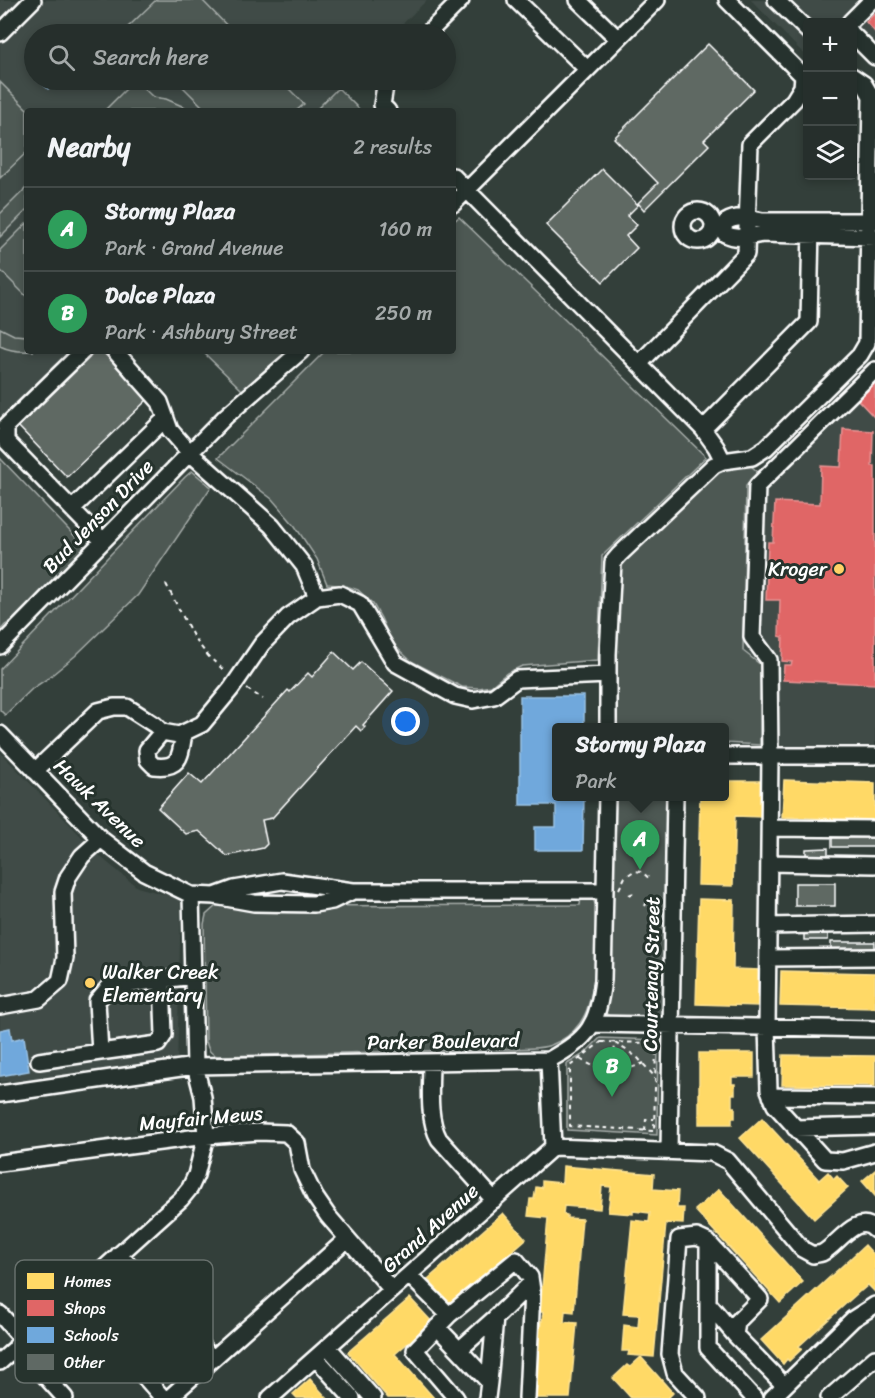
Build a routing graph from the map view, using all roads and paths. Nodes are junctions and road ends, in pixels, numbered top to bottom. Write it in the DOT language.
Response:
graph roads {
  1 [pos="33,0"];
  2 [pos="461,0"];
  3 [pos="516,0"];
  4 [pos="578,0"];
  5 [pos="657,0"];
  6 [pos="727,0"];
  7 [pos="776,0"];
  8 [pos="872,0"];
  9 [pos="854,18"];
  10 [pos="437,24"];
  11 [pos="803,28"];
  12 [pos="0,33"];
  13 [pos="618,39"];
  14 [pos="857,39"];
  15 [pos="875,57"];
  16 [pos="587,69"];
  17 [pos="803,74"];
  18 [pos="857,79"];
  19 [pos="803,83"];
  20 [pos="384,90"];
  21 [pos="385,108"];
  22 [pos="456,179"];
  23 [pos="467,190"];
  24 [pos="456,201"];
  25 [pos="748,218"];
  26 [pos="872,221"];
  27 [pos="811,228"];
  28 [pos="872,237"];
  29 [pos="747,238"];
  30 [pos="79,354"];
  31 [pos="117,354"];
  32 [pos="298,354"];
  33 [pos="639,364"];
  34 [pos="875,370"];
  35 [pos="166,418"];
  36 [pos="703,429"];
  37 [pos="190,453"];
  38 [pos="723,460"];
  39 [pos="72,509"];
  40 [pos="103,541"];
  41 [pos="166,584"];
  42 [pos="317,597"];
  43 [pos="0,646"];
  44 [pos="608,675"];
  45 [pos="237,681"];
  46 [pos="262,699"];
  47 [pos="608,723"];
  48 [pos="162,732"];
  49 [pos="184,733"];
  50 [pos="0,734"];
  51 [pos="729,756"];
  52 [pos="770,756"];
  53 [pos="875,756"];
  54 [pos="35,771"];
  55 [pos="608,801"];
  56 [pos="675,801"];
  57 [pos="770,828"];
  58 [pos="875,829"];
  59 [pos="101,839"];
  60 [pos="769,863"];
  61 [pos="875,865"];
  62 [pos="651,880"];
  63 [pos="353,891"];
  64 [pos="636,892"];
  65 [pos="611,893"];
  66 [pos="191,895"];
  67 [pos="215,896"];
  68 [pos="629,896"];
  69 [pos="648,898"];
  70 [pos="645,906"];
  71 [pos="875,924"];
  72 [pos="768,926"];
  73 [pos="875,957"];
  74 [pos="768,958"];
  75 [pos="193,976"];
  76 [pos="162,980"];
  77 [pos="0,1006"];
  78 [pos="593,1024"];
  79 [pos="670,1025"];
  80 [pos="767,1027"];
  81 [pos="875,1029"];
  82 [pos="615,1043"];
  83 [pos="100,1052"];
  84 [pos="580,1059"];
  85 [pos="549,1060"];
  86 [pos="39,1061"];
  87 [pos="431,1062"];
  88 [pos="644,1063"];
  89 [pos="195,1066"];
  90 [pos="613,1070"];
  91 [pos="655,1077"];
  92 [pos="0,1094"];
  93 [pos="771,1096"];
  94 [pos="875,1097"];
  95 [pos="654,1119"];
  96 [pos="875,1126"];
  97 [pos="795,1128"];
  98 [pos="645,1131"];
  99 [pos="206,1136"];
  100 [pos="553,1147"];
  101 [pos="669,1151"];
  102 [pos="875,1152"];
  103 [pos="0,1163"];
  104 [pos="494,1200"];
  105 [pos="875,1230"];
  106 [pos="347,1239"];
  107 [pos="708,1242"];
  108 [pos="119,1254"];
  109 [pos="112,1260"];
  110 [pos="124,1260"];
  111 [pos="409,1275"];
  112 [pos="531,1283"];
  113 [pos="392,1290"];
  114 [pos="708,1303"];
  115 [pos="875,1305"];
  116 [pos="0,1314"];
  117 [pos="449,1315"];
  118 [pos="495,1318"];
  119 [pos="436,1328"];
  120 [pos="15,1335"];
  121 [pos="735,1335"];
  122 [pos="15,1347"];
  123 [pos="459,1350"];
  124 [pos="322,1352"];
  125 [pos="213,1357"];
  126 [pos="875,1358"];
  127 [pos="0,1362"];
  128 [pos="489,1382"];
  129 [pos="53,1383"];
  130 [pos="150,1383"];
  131 [pos="184,1383"];
  132 [pos="784,1385"];
  133 [pos="65,1398"];
  134 [pos="163,1398"];
  135 [pos="168,1398"];
  136 [pos="270,1398"];
  137 [pos="352,1398"];
  138 [pos="373,1398"];
  139 [pos="456,1398"];
  140 [pos="487,1398"];
  141 [pos="527,1398"];
  142 [pos="698,1398"];
  143 [pos="754,1398"];
  144 [pos="772,1398"];
  145 [pos="829,1398"];
  1 -- 12 [label="street"];
  2 -- 10 [label="street"];
  3 -- 16 [label="street"];
  4 -- 13 [label="street"];
  5 -- 13 [label="street"];
  6 -- 17 [label="street"];
  7 -- 11 [label="street"];
  8 -- 9 [label="street"];
  13 -- 16 [label="street"];
  14 -- 15 [label="street"];
  16 -- 23 [label="street"];
  18 -- 26 [label="street"];
  19 -- 25 [label="street"];
  20 -- 21 [label="street"];
  22 -- 23 [label="street"];
  23 -- 24 [label="street"];
  23 -- 33 [label="street"];
  25 -- 27 [label="street"];
  25 -- 29 [label="street"];
  25 -- 29 [label="street"];
  26 -- 27 [label="street"];
  26 -- 28 [label="street"];
  27 -- 28 [label="street"];
  27 -- 29 [label="street"];
  27 -- 36 [label="street"];
  28 -- 38 [label="street"];
  29 -- 33 [label="street"];
  30 -- 39 [label="street"];
  31 -- 35 [label="street"];
  32 -- 37 [label="street, Bud Jenson Drive"];
  33 -- 36 [label="street"];
  34 -- 52 [label="street"];
  35 -- 37 [label="street"];
  35 -- 39 [label="street"];
  36 -- 38 [label="street"];
  37 -- 40 [label="street, Bud Jenson Drive"];
  37 -- 42 [label="street"];
  38 -- 44 [label="street"];
  39 -- 40 [label="street"];
  40 -- 43 [label="street, Bud Jenson Drive"];
  41 -- 45 [label="path"];
  42 -- 44 [label="street"];
  42 -- 45 [label="street"];
  44 -- 47 [label="street"];
  45 -- 46 [label="path"];
  45 -- 49 [label="street"];
  48 -- 49 [label="street"];
  48 -- 49 [label="street"];
  48 -- 54 [label="street"];
  50 -- 54 [label="street, Hawk Avenue"];
  51 -- 52 [label="street"];
  52 -- 53 [label="street"];
  52 -- 57 [label="street"];
  54 -- 59 [label="street, Hawk Avenue"];
  55 -- 65 [label="street"];
  56 -- 79 [label="street, Courtenay Street"];
  57 -- 58 [label="street"];
  57 -- 60 [label="street"];
  59 -- 66 [label="street, Hawk Avenue"];
  59 -- 77 [label="street"];
  60 -- 61 [label="street"];
  60 -- 72 [label="street"];
  62 -- 65 [label="path"];
  63 -- 65 [label="street, Hawk Avenue"];
  63 -- 67 [label="street, Hawk Avenue"];
  63 -- 67 [label="street, Hawk Avenue"];
  64 -- 68 [label="path"];
  65 -- 78 [label="street"];
  66 -- 67 [label="street, Hawk Avenue"];
  66 -- 75 [label="street"];
  69 -- 70 [label="path"];
  71 -- 72 [label="street"];
  72 -- 74 [label="street"];
  73 -- 74 [label="street"];
  74 -- 80 [label="street"];
  75 -- 76 [label="street"];
  75 -- 89 [label="street"];
  76 -- 83 [label="street"];
  76 -- 83 [label="street"];
  78 -- 79 [label="street"];
  78 -- 85 [label="street, Parker Boulevard"];
  79 -- 80 [label="street"];
  79 -- 101 [label="street, Courtenay Street"];
  80 -- 81 [label="street"];
  80 -- 93 [label="street"];
  82 -- 84 [label="path"];
  82 -- 88 [label="path"];
  82 -- 90 [label="path"];
  82 -- 91 [label="path"];
  83 -- 86 [label="street"];
  84 -- 90 [label="path"];
  84 -- 98 [label="path"];
  85 -- 87 [label="street, Parker Boulevard"];
  85 -- 100 [label="street"];
  87 -- 89 [label="street, Parker Boulevard"];
  87 -- 104 [label="street"];
  88 -- 90 [label="path"];
  88 -- 91 [label="path"];
  89 -- 92 [label="street, Parker Boulevard"];
  89 -- 99 [label="street"];
  91 -- 95 [label="path"];
  93 -- 94 [label="street"];
  93 -- 97 [label="street"];
  95 -- 98 [label="path"];
  95 -- 98 [label="path"];
  96 -- 97 [label="street"];
  97 -- 102 [label="street"];
  99 -- 103 [label="street, Mayfair Mews"];
  99 -- 106 [label="street, Mayfair Mews"];
  99 -- 108 [label="street"];
  100 -- 101 [label="street"];
  100 -- 104 [label="street, Grand Avenue"];
  101 -- 105 [label="street"];
  104 -- 111 [label="street, Grand Avenue"];
  106 -- 113 [label="street, Mayfair Mews"];
  106 -- 125 [label="street"];
  107 -- 114 [label="street"];
  107 -- 121 [label="street"];
  107 -- 142 [label="street"];
  108 -- 109 [label="street"];
  108 -- 110 [label="street"];
  111 -- 113 [label="street, Grand Avenue"];
  111 -- 117 [label="street"];
  112 -- 117 [label="street"];
  112 -- 118 [label="street"];
  112 -- 141 [label="street"];
  113 -- 124 [label="street, Grand Avenue"];
  114 -- 121 [label="street"];
  114 -- 143 [label="street"];
  115 -- 132 [label="street"];
  116 -- 120 [label="street"];
  117 -- 119 [label="street"];
  118 -- 123 [label="street"];
  118 -- 128 [label="street"];
  119 -- 123 [label="street"];
  119 -- 139 [label="street"];
  121 -- 132 [label="street"];
  122 -- 127 [label="street"];
  123 -- 128 [label="street"];
  124 -- 136 [label="street, Grand Avenue"];
  124 -- 137 [label="street"];
  124 -- 138 [label="street"];
  126 -- 145 [label="street"];
  128 -- 140 [label="street"];
  129 -- 133 [label="street"];
  130 -- 134 [label="street"];
  131 -- 135 [label="street"];
  132 -- 144 [label="street"];
}
